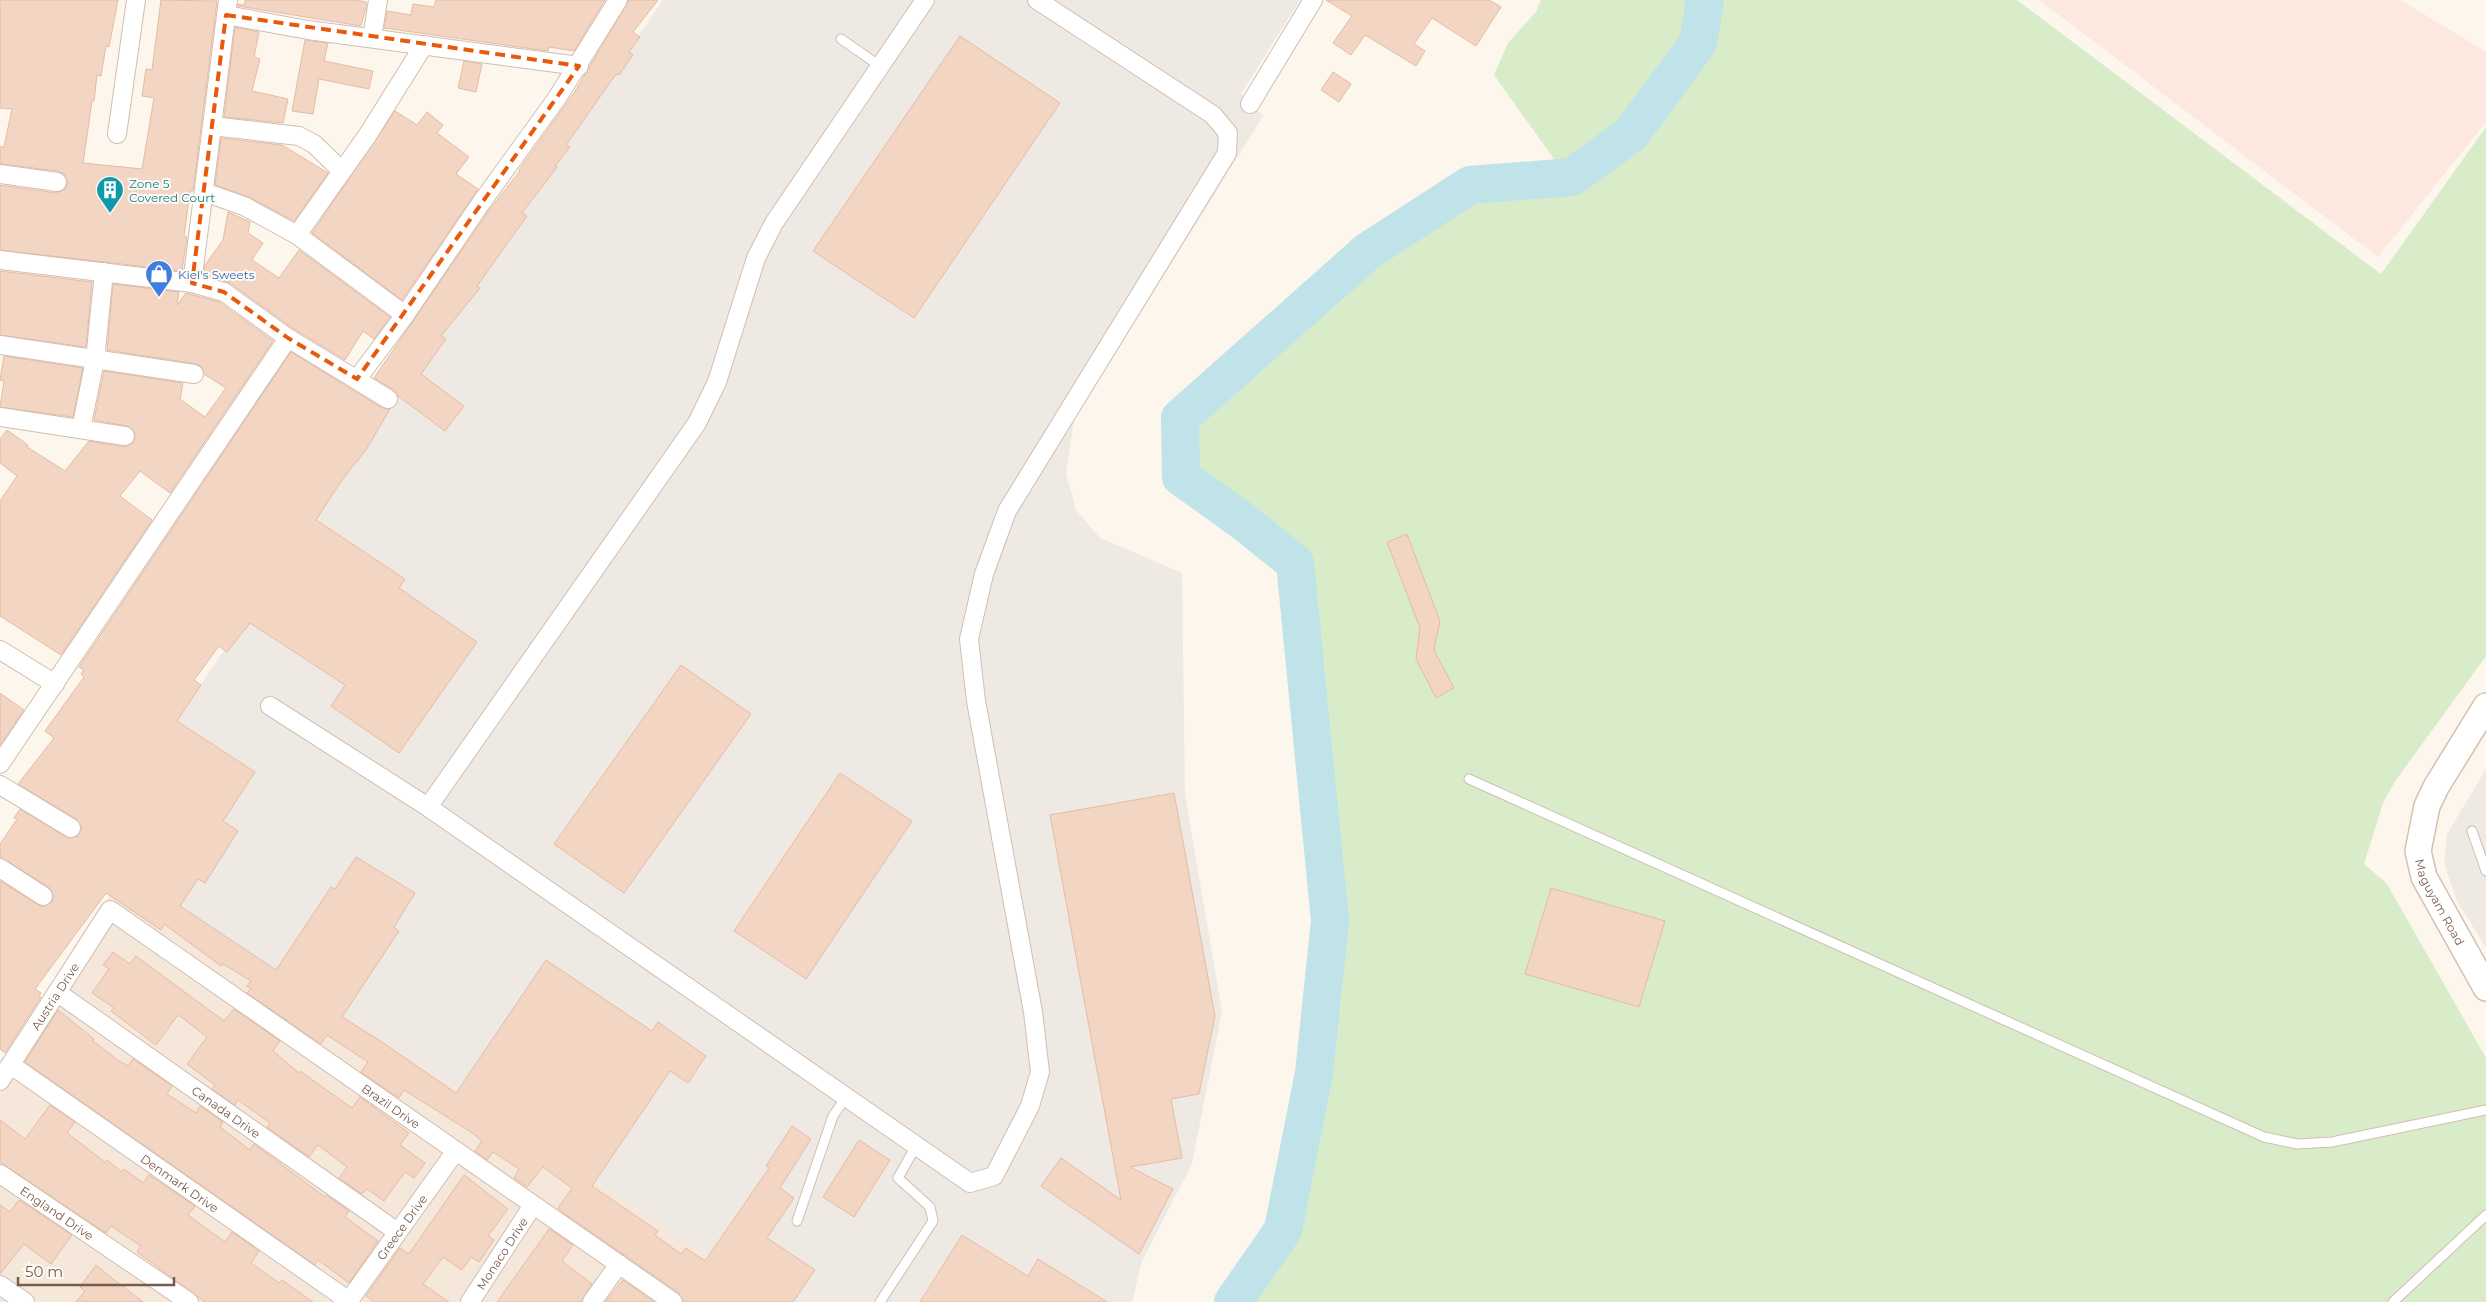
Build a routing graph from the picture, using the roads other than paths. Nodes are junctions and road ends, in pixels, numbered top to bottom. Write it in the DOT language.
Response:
graph roads {
  1 [pos="136,0"];
  2 [pos="378,0"];
  3 [pos="618,0"];
  4 [pos="925,0"];
  5 [pos="1037,0"];
  6 [pos="1313,0"];
  7 [pos="227,7"];
  8 [pos="372,38"];
  9 [pos="841,39"];
  10 [pos="424,45"];
  11 [pos="579,66"];
  12 [pos="880,66"];
  13 [pos="1250,104"];
  14 [pos="212,126"];
  15 [pos="117,134"];
  16 [pos="342,171"];
  17 [pos="0,174"];
  18 [pos="57,182"];
  19 [pos="204,192"];
  20 [pos="297,235"];
  21 [pos="0,260"];
  22 [pos="104,272"];
  23 [pos="192,283"];
  24 [pos="405,315"];
  25 [pos="288,338"];
  26 [pos="0,345"];
  27 [pos="95,360"];
  28 [pos="194,374"];
  29 [pos="357,378"];
  30 [pos="388,398"];
  31 [pos="0,417"];
  32 [pos="81,429"];
  33 [pos="125,436"];
  34 [pos="0,650"];
  35 [pos="55,684"];
  36 [pos="270,706"];
  37 [pos="2486,706"];
  38 [pos="0,764"];
  39 [pos="1469,779"];
  40 [pos="0,785"];
  41 [pos="428,807"];
  42 [pos="71,828"];
  43 [pos="2472,832"];
  44 [pos="0,868"];
  45 [pos="2486,871"];
  46 [pos="43,896"];
  47 [pos="110,910"];
  48 [pos="2486,988"];
  49 [pos="58,993"];
  50 [pos="11,1065"];
  51 [pos="0,1081"];
  52 [pos="846,1097"];
  53 [pos="2486,1110"];
  54 [pos="916,1146"];
  55 [pos="455,1152"];
  56 [pos="0,1174"];
  57 [pos="533,1205"];
  58 [pos="2486,1215"];
  59 [pos="797,1221"];
  60 [pos="396,1231"];
  61 [pos="619,1264"];
  62 [pos="0,1285"];
  63 [pos="348,1301"];
  64 [pos="25,1302"];
  65 [pos="189,1302"];
  66 [pos="470,1302"];
  67 [pos="592,1302"];
  68 [pos="673,1302"];
  69 [pos="880,1302"];
  70 [pos="2393,1302"];
  1 -- 15 [label="street"];
  2 -- 8 [label="street"];
  3 -- 11 [label="street"];
  4 -- 12 [label="street"];
  5 -- 54 [label="street"];
  6 -- 13 [label="street"];
  7 -- 8 [label="street"];
  7 -- 14 [label="street"];
  8 -- 10 [label="street"];
  9 -- 12 [label="lane"];
  10 -- 11 [label="street"];
  10 -- 16 [label="street"];
  11 -- 24 [label="street"];
  12 -- 41 [label="street"];
  14 -- 16 [label="street"];
  14 -- 19 [label="street"];
  16 -- 20 [label="street"];
  17 -- 18 [label="street"];
  19 -- 20 [label="street"];
  19 -- 23 [label="street"];
  20 -- 24 [label="street"];
  21 -- 22 [label="street"];
  22 -- 23 [label="street"];
  22 -- 27 [label="street"];
  23 -- 25 [label="street"];
  24 -- 29 [label="street"];
  25 -- 29 [label="street"];
  25 -- 35 [label="street"];
  26 -- 27 [label="street"];
  27 -- 28 [label="street"];
  27 -- 32 [label="street"];
  29 -- 30 [label="street"];
  31 -- 32 [label="street"];
  32 -- 33 [label="street"];
  34 -- 35 [label="street"];
  35 -- 38 [label="street"];
  36 -- 41 [label="street"];
  37 -- 48 [label="main road, Maguyam Road"];
  39 -- 53 [label="lane"];
  40 -- 42 [label="street"];
  41 -- 52 [label="street"];
  43 -- 45 [label="lane"];
  44 -- 46 [label="street"];
  47 -- 49 [label="street, Austria Drive"];
  47 -- 55 [label="street, Brazil Drive"];
  49 -- 50 [label="street, Austria Drive"];
  49 -- 60 [label="street, Canada Drive"];
  50 -- 51 [label="street, Austria Drive"];
  50 -- 63 [label="street, Denmark Drive"];
  52 -- 54 [label="street"];
  52 -- 59 [label="lane"];
  54 -- 69 [label="lane"];
  55 -- 57 [label="street, Brazil Drive"];
  55 -- 60 [label="street, Greece Drive"];
  56 -- 65 [label="street, England Drive"];
  57 -- 61 [label="street, Brazil Drive"];
  57 -- 66 [label="street, Monaco Drive"];
  58 -- 70 [label="lane"];
  60 -- 63 [label="street, Greece Drive"];
  61 -- 67 [label="street"];
  61 -- 68 [label="street, Brazil Drive"];
  62 -- 64 [label="street"];
}
